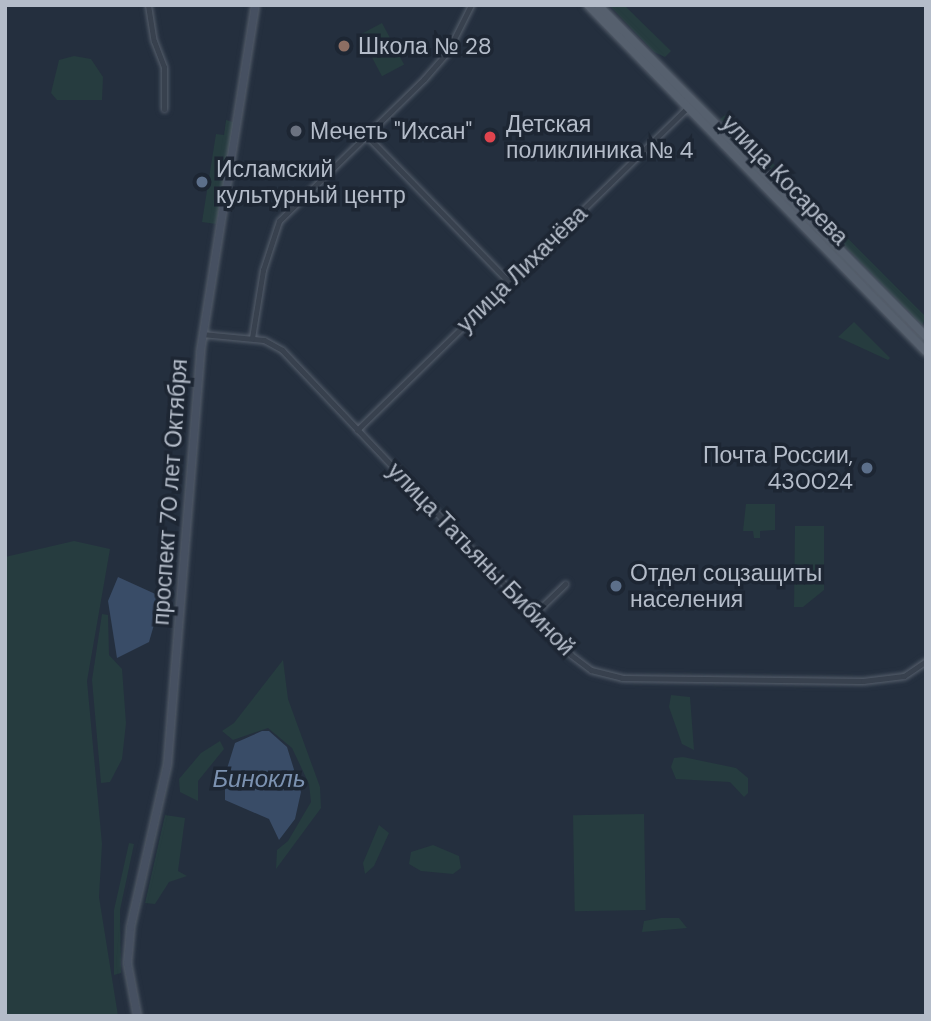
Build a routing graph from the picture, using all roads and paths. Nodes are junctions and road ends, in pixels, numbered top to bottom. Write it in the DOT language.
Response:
graph roads {
  1 [pos="148,5"];
  2 [pos="255,5"];
  3 [pos="471,5"];
  4 [pos="588,5"];
  5 [pos="598,5"];
  6 [pos="690,105"];
  7 [pos="164,109"];
  8 [pos="366,135"];
  9 [pos="508,281"];
  10 [pos="202,334"];
  11 [pos="926,336"];
  12 [pos="251,338"];
  13 [pos="926,351"];
  14 [pos="356,430"];
  15 [pos="565,584"];
  16 [pos="533,615"];
  17 [pos="926,661"];
  18 [pos="136,1016"];
  1 -- 7 [label="street"];
  2 -- 10 [label="main road, проспект 70 лет Октября"];
  3 -- 8 [label="street"];
  4 -- 6 [label="main road, улица Косарева"];
  5 -- 6 [label="main road, улица Косарева"];
  6 -- 9 [label="street, улица Лихачёва"];
  6 -- 11 [label="main road, улица Косарева"];
  6 -- 13 [label="main road, улица Косарева"];
  8 -- 9 [label="street"];
  8 -- 12 [label="street"];
  9 -- 14 [label="street, улица Лихачёва"];
  10 -- 12 [label="street, улица Татьяны Бибиной"];
  10 -- 18 [label="main road, проспект 70 лет Октября"];
  12 -- 14 [label="street, улица Татьяны Бибиной"];
  14 -- 16 [label="street, улица Татьяны Бибиной"];
  15 -- 16 [label="street"];
  16 -- 17 [label="street, улица Татьяны Бибиной"];
}
